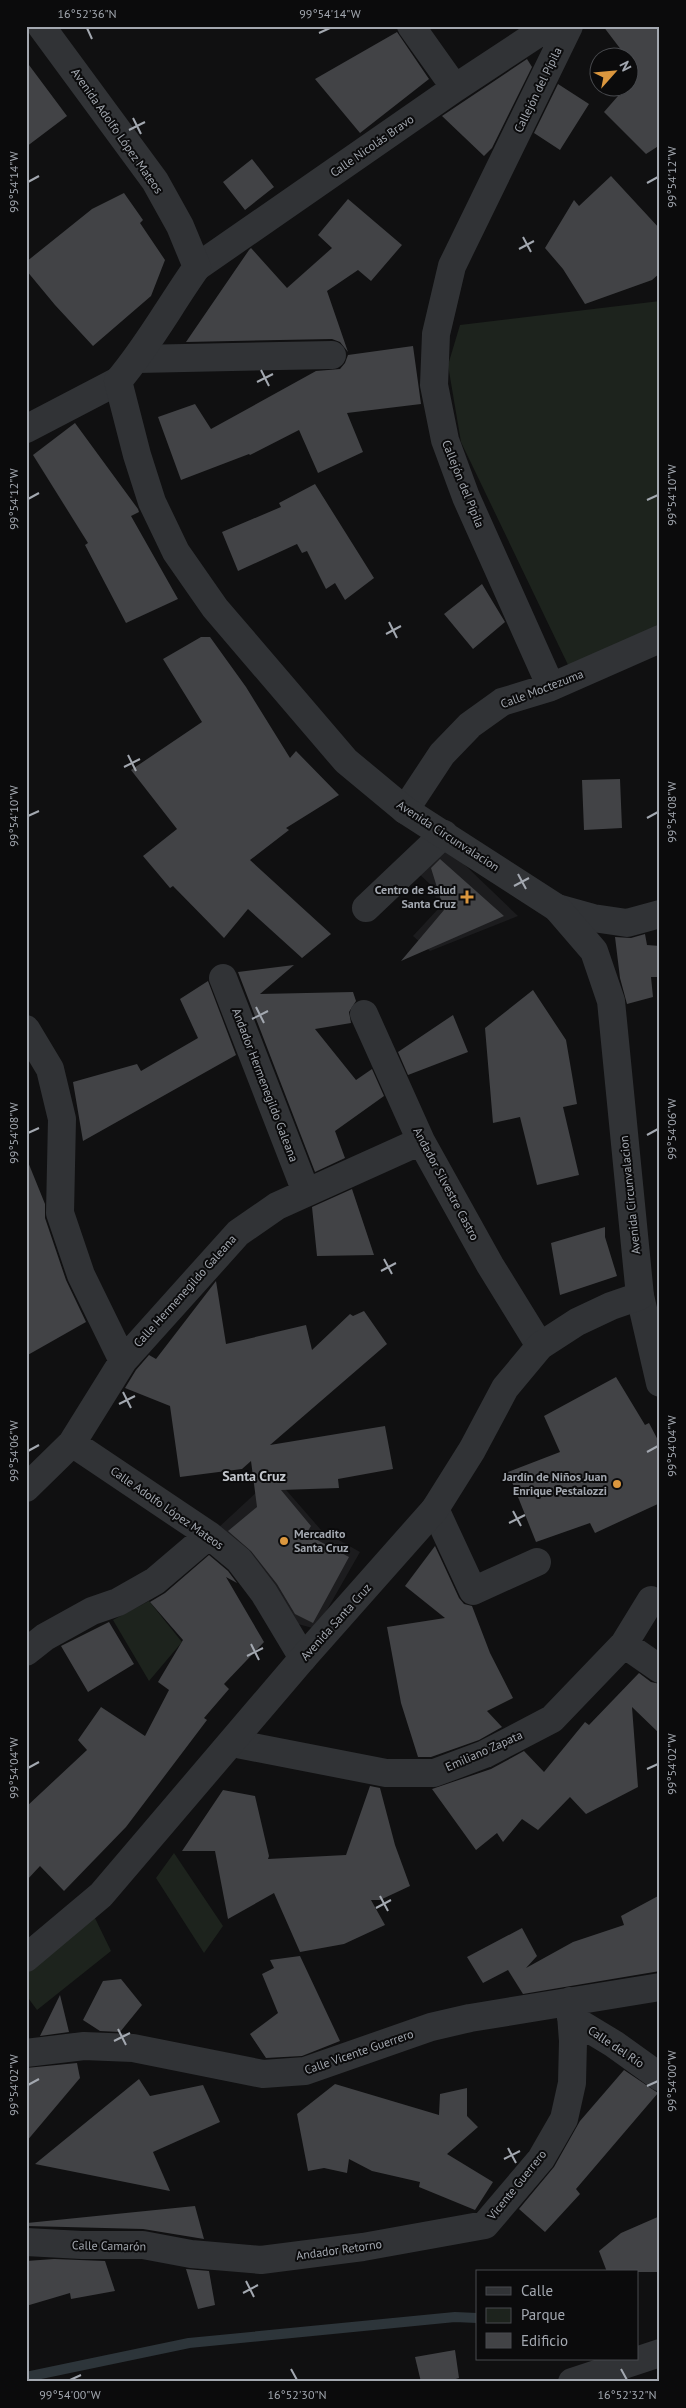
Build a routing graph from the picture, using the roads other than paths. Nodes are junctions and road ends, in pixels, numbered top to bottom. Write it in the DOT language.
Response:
graph roads {
  1 [pos="41,26"];
  2 [pos="411,26"];
  3 [pos="549,26"];
  4 [pos="569,26"];
  5 [pos="455,88"];
  6 [pos="196,268"];
  7 [pos="332,354"];
  8 [pos="137,359"];
  9 [pos="118,381"];
  10 [pos="26,430"];
  11 [pos="660,639"];
  12 [pos="551,687"];
  13 [pos="405,810"];
  14 [pos="444,834"];
  15 [pos="366,908"];
  16 [pos="557,908"];
  17 [pos="660,914"];
  18 [pos="223,978"];
  19 [pos="364,1014"];
  20 [pos="26,1028"];
  21 [pos="421,1141"];
  22 [pos="306,1192"];
  23 [pos="640,1296"];
  24 [pos="540,1346"];
  25 [pos="123,1361"];
  26 [pos="660,1382"];
  27 [pos="72,1443"];
  28 [pos="26,1488"];
  29 [pos="435,1510"];
  30 [pos="210,1535"];
  31 [pos="537,1562"];
  32 [pos="651,1600"];
  33 [pos="624,1644"];
  34 [pos="26,1652"];
  35 [pos="304,1658"];
  36 [pos="660,1669"];
  37 [pos="232,1743"];
  38 [pos="26,1958"];
  39 [pos="660,1987"];
  40 [pos="570,2009"];
  41 [pos="26,2053"];
  42 [pos="660,2077"];
  43 [pos="485,2224"];
  44 [pos="26,2242"];
  45 [pos="191,2254"];
  46 [pos="660,2353"];
  47 [pos="572,2382"];
  1 -- 6 [label="street, Avenida Adolfo López Mateos"];
  2 -- 5 [label="street"];
  3 -- 5 [label="street, Calle Nicolás Bravo"];
  4 -- 12 [label="street, Callejón del Pípila"];
  5 -- 6 [label="street, Calle Nicolás Bravo"];
  6 -- 8 [label="street"];
  7 -- 8 [label="street"];
  8 -- 9 [label="street"];
  9 -- 10 [label="street"];
  9 -- 13 [label="street, Avenida Circunvalacion"];
  11 -- 12 [label="street, Calle Moctezuma"];
  12 -- 13 [label="street, Calle Moctezuma"];
  13 -- 14 [label="street, Avenida Circunvalacion"];
  14 -- 15 [label="street"];
  14 -- 16 [label="street, Avenida Circunvalacion"];
  16 -- 17 [label="street"];
  16 -- 23 [label="street, Avenida Circunvalacion"];
  18 -- 22 [label="street, Andador Hermenegildo Galeana"];
  19 -- 21 [label="street, Andador Silvestre Castro"];
  20 -- 25 [label="street"];
  21 -- 22 [label="street, Calle Hermenegildo Galeana"];
  21 -- 24 [label="street, Andador Silvestre Castro"];
  22 -- 25 [label="street, Calle Hermenegildo Galeana"];
  23 -- 24 [label="street, Avenida Santa Cruz"];
  23 -- 26 [label="street, Avenida Circunvalacion"];
  24 -- 29 [label="street, Avenida Santa Cruz"];
  25 -- 27 [label="street, Calle Hermenegildo Galeana"];
  27 -- 28 [label="street, Calle Hermenegildo Galeana"];
  27 -- 30 [label="street, Calle Adolfo López Mateos"];
  29 -- 31 [label="street"];
  29 -- 35 [label="street, Avenida Santa Cruz"];
  30 -- 34 [label="street"];
  30 -- 35 [label="street, Calle Adolfo López Mateos"];
  32 -- 33 [label="street, Emiliano Zapata"];
  33 -- 36 [label="street"];
  33 -- 37 [label="street, Emiliano Zapata"];
  35 -- 37 [label="street, Avenida Santa Cruz"];
  37 -- 38 [label="street, Avenida Santa Cruz"];
  39 -- 40 [label="street, Calle Vicente Guerrero"];
  40 -- 41 [label="street, Calle Vicente Guerrero"];
  40 -- 42 [label="street, Calle del Río"];
  40 -- 43 [label="street, Vicente Guerrero"];
  43 -- 45 [label="street, Andador Retorno"];
  44 -- 45 [label="street, Calle Camarón"];
  46 -- 47 [label="street"];
}
